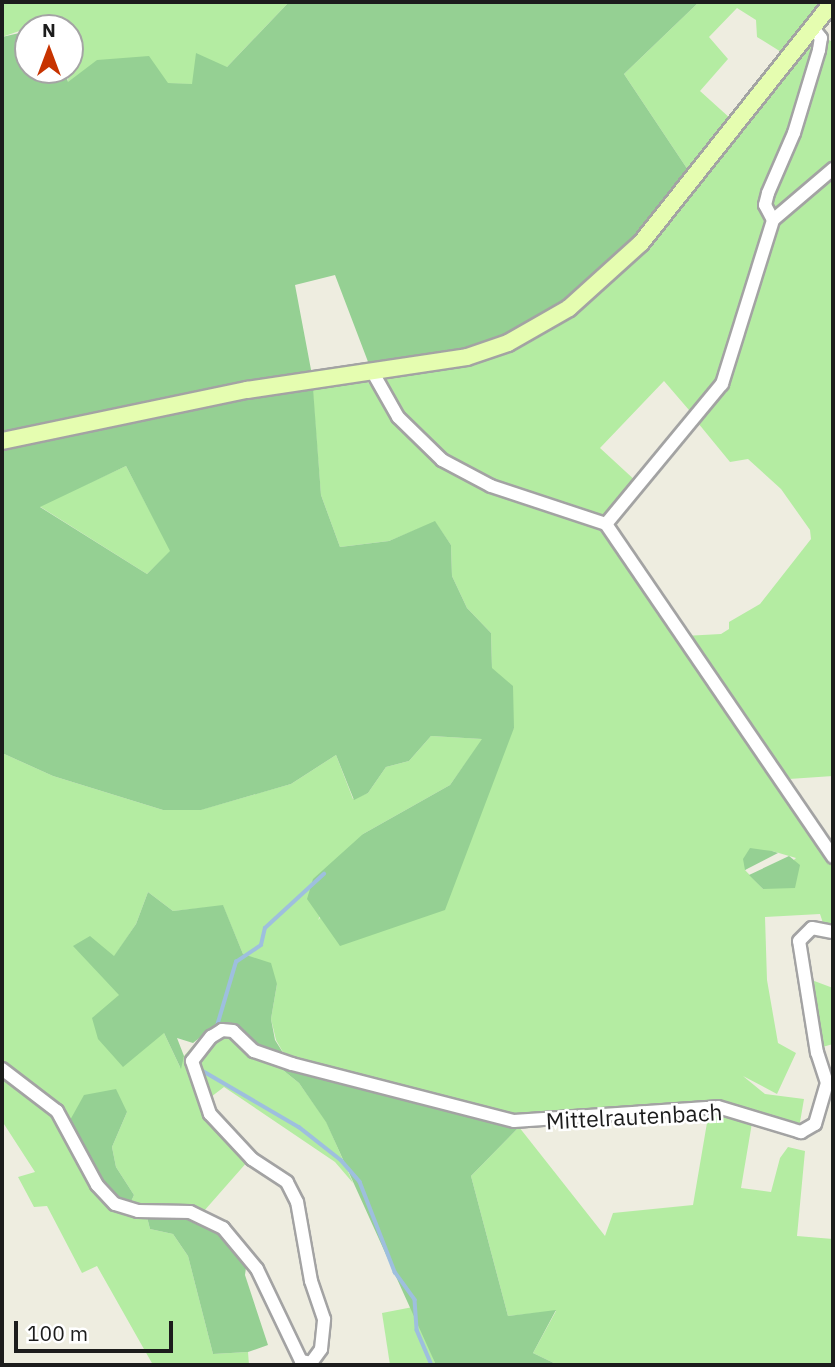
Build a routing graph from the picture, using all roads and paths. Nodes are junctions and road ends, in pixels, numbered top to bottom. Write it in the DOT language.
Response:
graph roads {
  1 [pos="832,2"];
  2 [pos="813,27"];
  3 [pos="833,169"];
  4 [pos="773,220"];
  5 [pos="372,371"];
  6 [pos="2,441"];
  7 [pos="606,524"];
  8 [pos="833,857"];
  9 [pos="833,932"];
  10 [pos="2,1069"];
  1 -- 2 [label="main road"];
  2 -- 4 [label="street"];
  2 -- 5 [label="main road"];
  3 -- 4 [label="street"];
  4 -- 7 [label="street"];
  5 -- 6 [label="main road"];
  5 -- 7 [label="street"];
  7 -- 8 [label="street"];
  9 -- 10 [label="street, Mittelrautenbach"];
}
